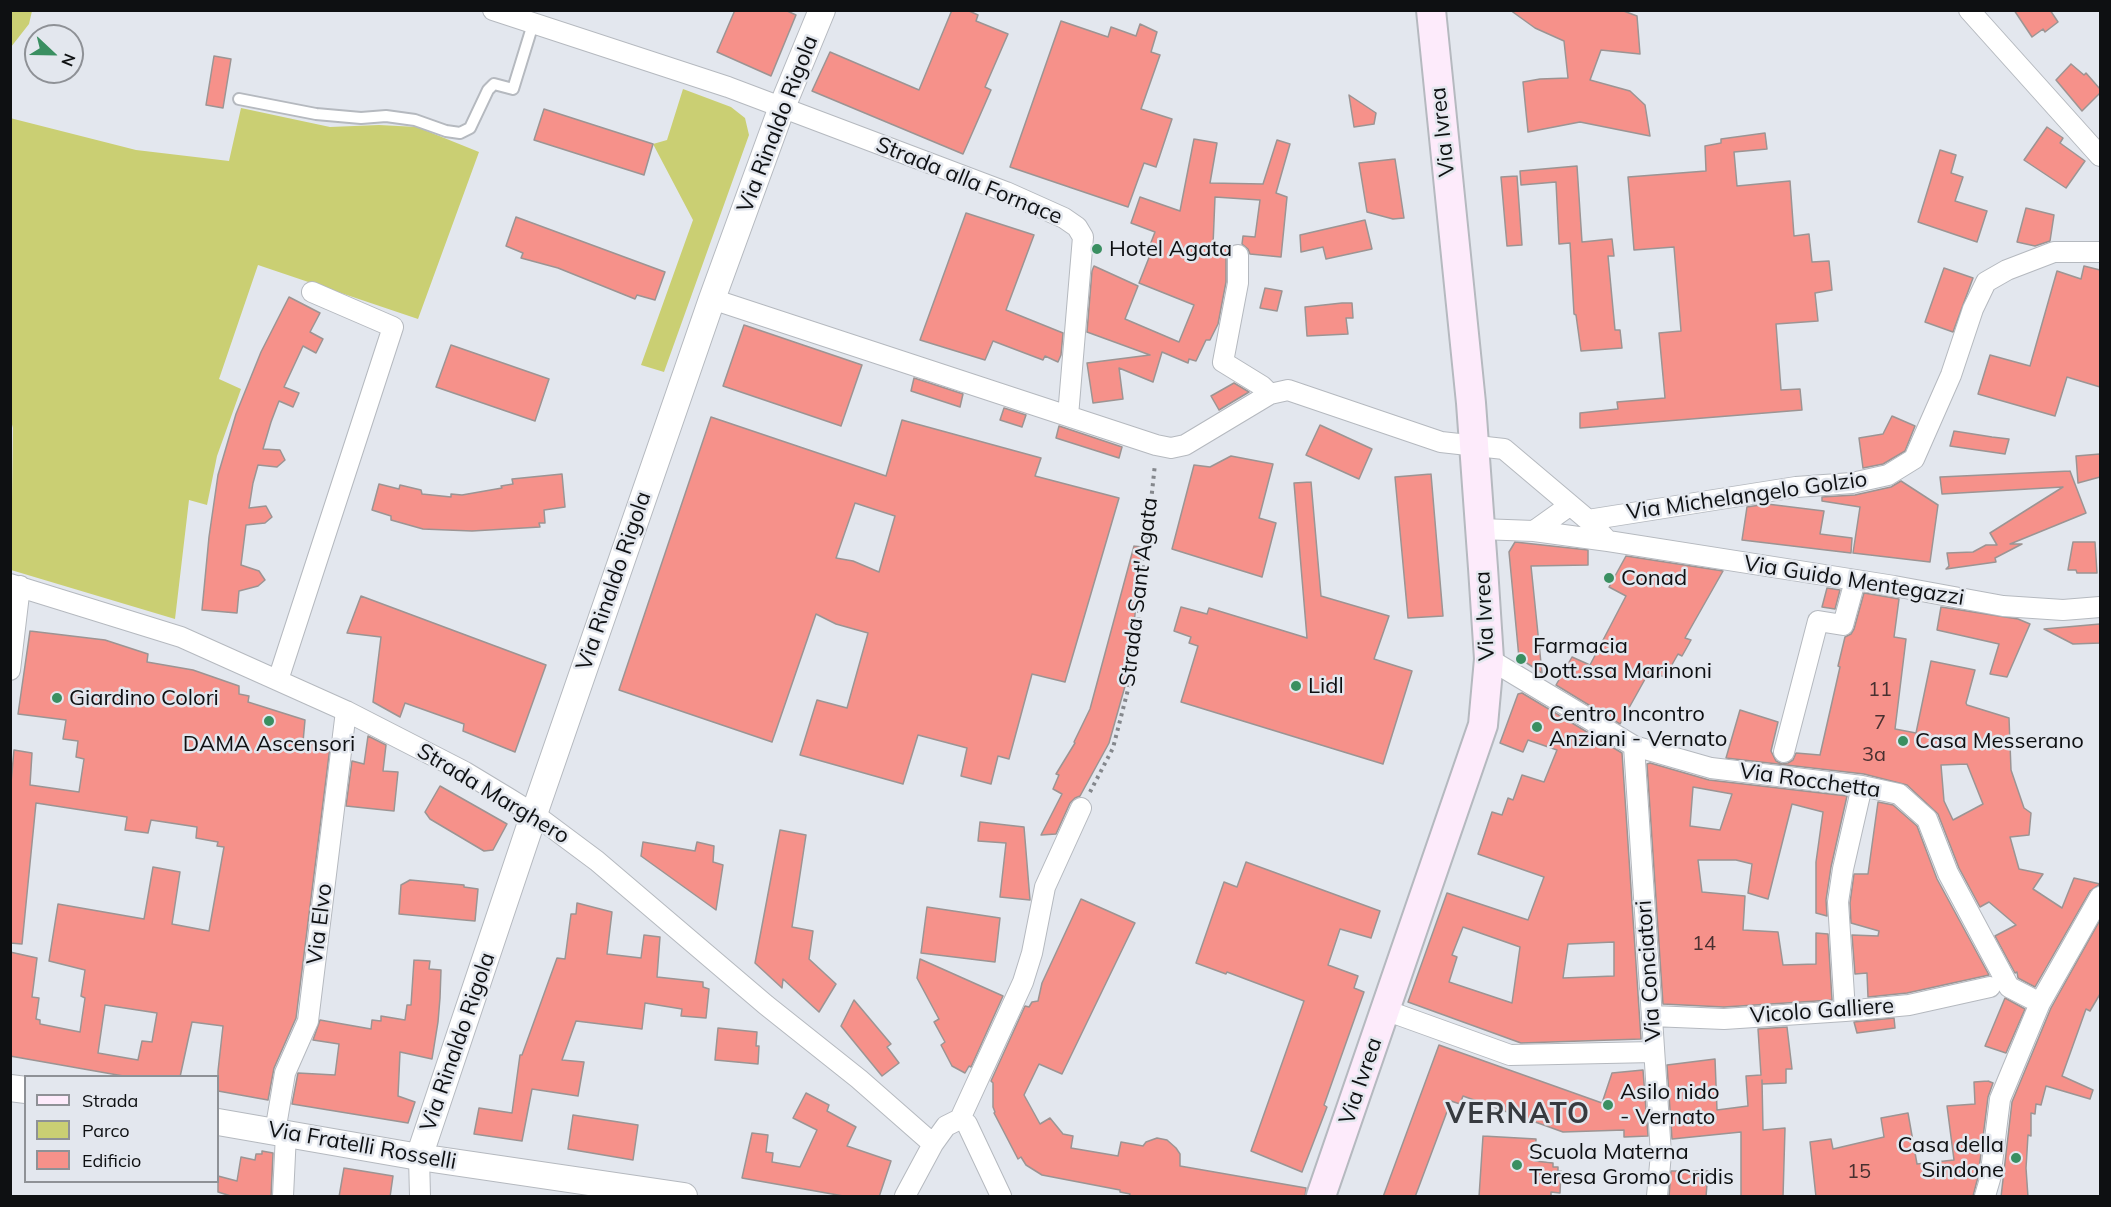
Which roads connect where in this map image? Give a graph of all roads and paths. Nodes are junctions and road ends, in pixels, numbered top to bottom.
1 (493, 10) edge
2 (822, 10) edge
3 (1431, 10) edge
4 (1969, 10) edge
5 (533, 24) junction
6 (239, 99) dead end
7 (782, 107) junction
8 (2100, 156) edge
9 (2100, 252) edge
10 (1238, 255) dead end
11 (312, 292) dead end
12 (712, 299) junction
13 (1270, 394) junction
14 (1068, 416) junction
15 (1156, 445) junction
16 (1474, 446) junction
17 (1569, 506) junction
18 (1588, 520) junction
19 (1480, 529) junction
20 (1534, 531) junction
21 (1608, 541) junction
22 (1855, 581) junction
23 (15, 585) edge
24 (2100, 607) edge
25 (1489, 658) junction
26 (10, 670) edge
27 (278, 680) junction
28 (346, 711) junction
29 (1635, 746) junction
30 (1780, 766) junction
31 (1862, 786) junction
32 (1081, 808) joint
33 (534, 814) junction
34 (2100, 897) edge
35 (1990, 987) dead end
36 (2040, 1003) junction
37 (1385, 1010) junction
38 (1845, 1011) junction
39 (1652, 1016) junction
40 (1654, 1052) junction
41 (960, 1119) junction
42 (219, 1122) edge
43 (281, 1133) junction
44 (933, 1144) junction
45 (419, 1157) junction
46 (283, 1197) edge
47 (420, 1197) edge
48 (684, 1197) edge
49 (905, 1197) edge
50 (1001, 1197) edge
51 (1322, 1197) edge
52 (1657, 1197) edge
53 (1984, 1197) edge

1 - 5 street, Strada alla Fornace
2 - 7 street, Via Rinaldo Rigola
3 - 16 main road, Via Ivrea
4 - 8 street
5 - 6 lane
5 - 7 street, Strada alla Fornace
7 - 12 street, Via Rinaldo Rigola
7 - 14 street, Strada alla Fornace
9 - 18 street, Via Michelangelo Golzio
10 - 13 street
11 - 27 street
12 - 14 street
12 - 33 street, Via Rinaldo Rigola
13 - 15 street
13 - 16 street
14 - 15 street
15 - 32 path, Strada Sant'Agata
16 - 17 street
16 - 19 main road, Via Ivrea
17 - 18 street
17 - 20 street
18 - 21 street
19 - 20 street, Via Guido Mentegazzi
19 - 25 main road, Via Ivrea
20 - 21 street, Via Guido Mentegazzi
21 - 22 street, Via Guido Mentegazzi
22 - 24 street, Via Guido Mentegazzi
22 - 30 street
23 - 26 street
23 - 27 street, Strada Marghero
25 - 29 street, Via Rocchetta
25 - 37 main road, Via Ivrea
27 - 28 street, Strada Marghero
28 - 33 street, Strada Marghero
28 - 43 street, Via Elvo
29 - 30 street, Via Rocchetta
29 - 39 street, Via Conciatori
30 - 31 street, Via Rocchetta
31 - 36 street, Via Rocchetta
31 - 38 street
32 - 41 street
33 - 44 street, Strada Marghero
33 - 45 street, Via Rinaldo Rigola
34 - 36 street
35 - 38 street, Vicolo Galliere
36 - 53 street
37 - 40 street
37 - 51 main road, Via Ivrea
38 - 39 street, Vicolo Galliere
39 - 40 street, Via Conciatori
40 - 52 street, Via Conciatori
41 - 44 street
41 - 50 street
42 - 43 street, Via Fratelli Rosselli
43 - 45 street, Via Fratelli Rosselli
43 - 46 street, Via Elvo
44 - 49 street
45 - 47 street
45 - 48 street, Via Fratelli Rosselli

